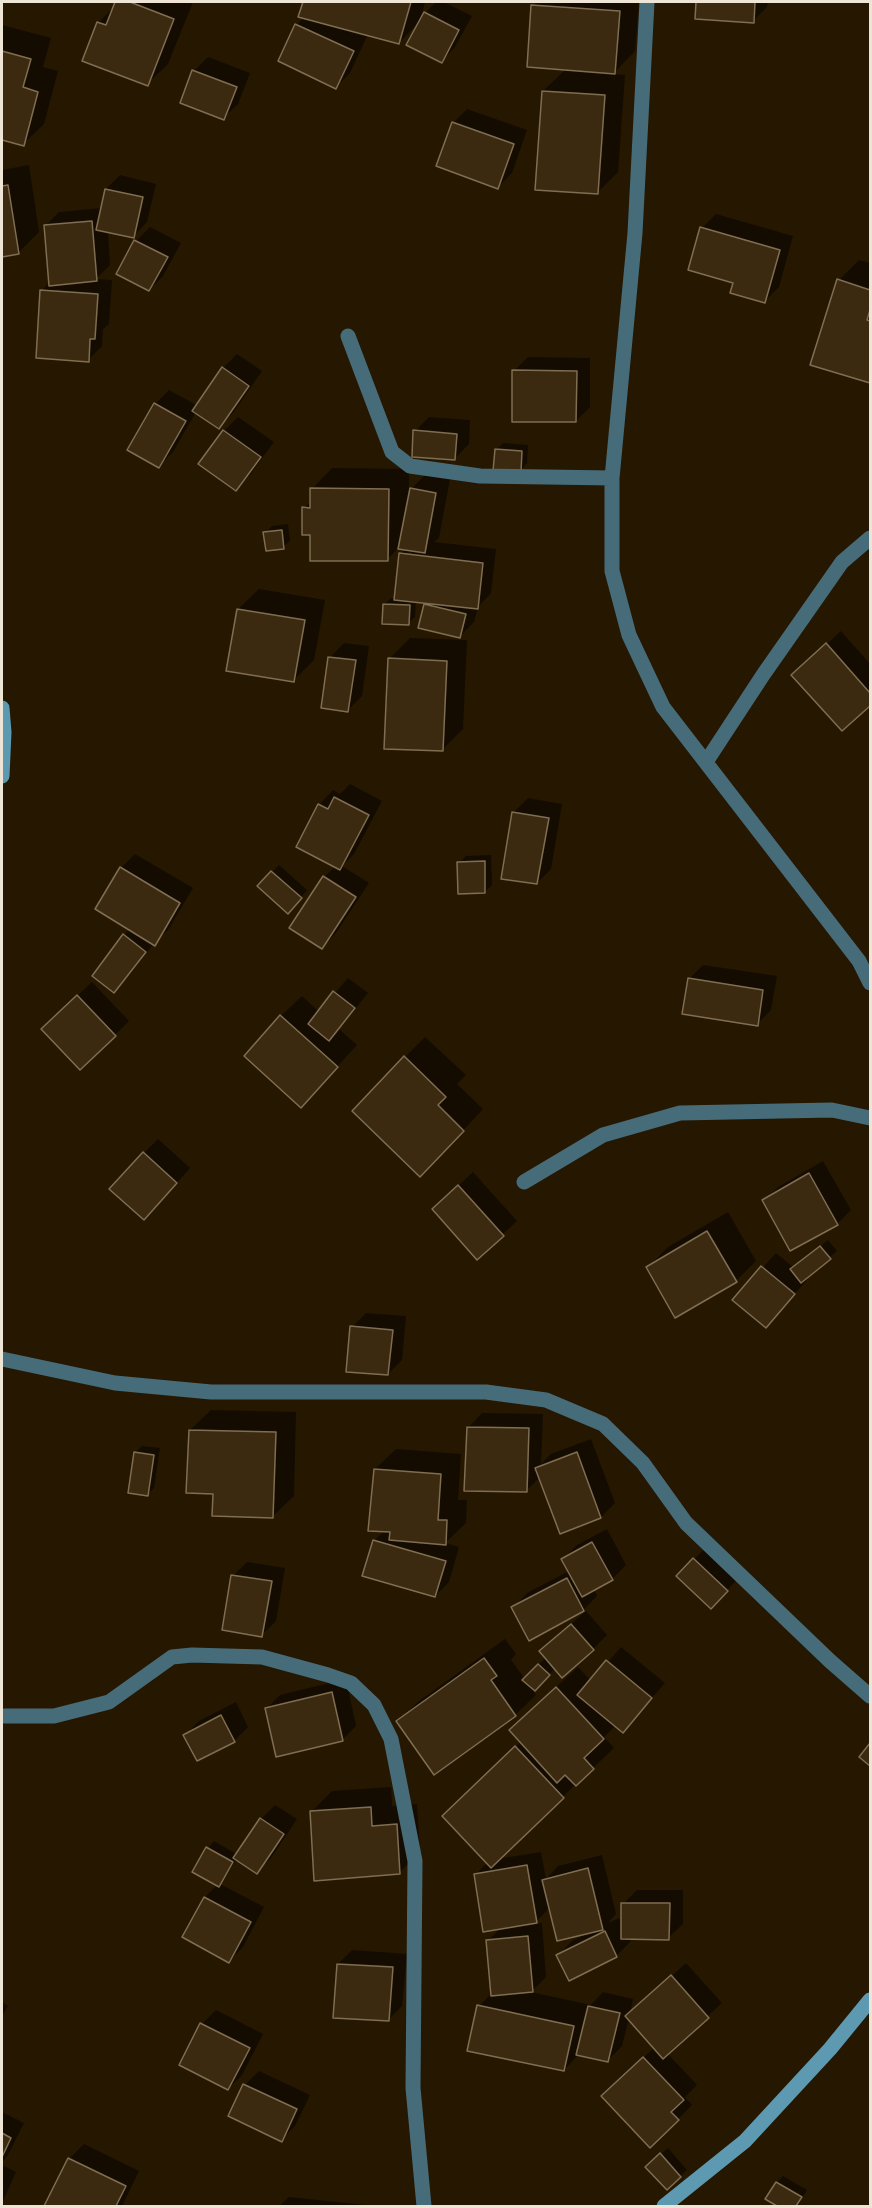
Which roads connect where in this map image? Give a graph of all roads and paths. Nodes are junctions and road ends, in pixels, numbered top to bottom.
1 (647, 2) edge
2 (348, 336) dead end
3 (612, 478) junction
4 (870, 538) edge
5 (2, 708) edge
6 (706, 762) junction
7 (2, 776) edge
8 (870, 983) edge
9 (870, 1118) edge
10 (524, 1182) dead end
11 (2, 1359) edge
12 (870, 1695) edge
13 (2, 1716) edge
14 (870, 2000) edge
15 (424, 2206) edge
16 (664, 2206) edge

1 - 3 street
2 - 3 street
3 - 6 street
4 - 6 street
5 - 7 street
6 - 8 street
9 - 10 street
11 - 12 street
13 - 15 street
14 - 16 street

